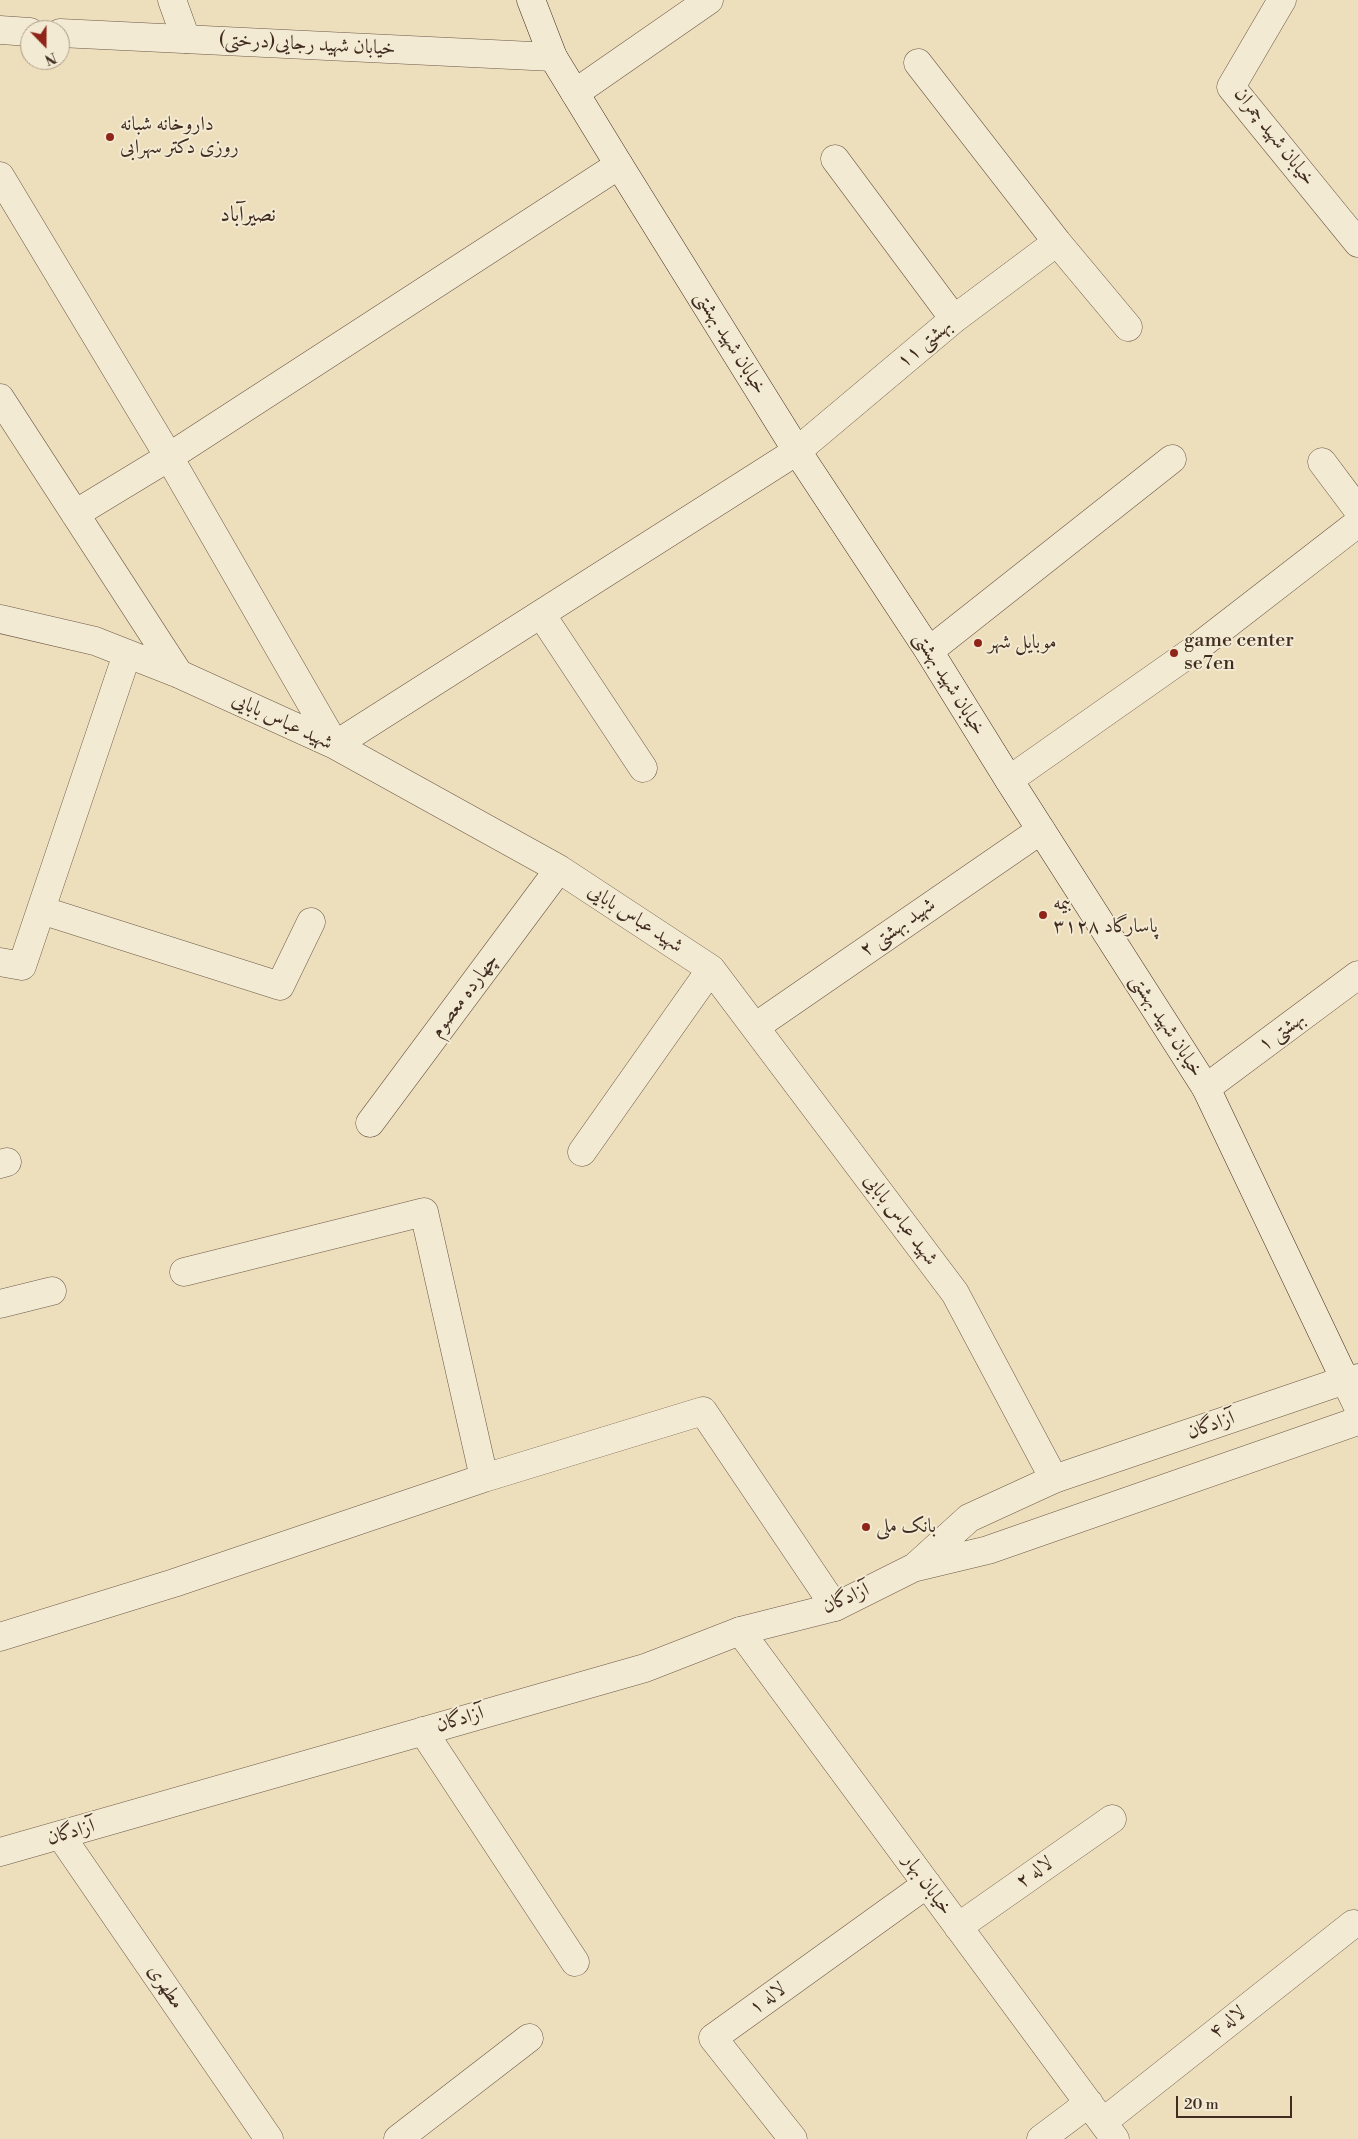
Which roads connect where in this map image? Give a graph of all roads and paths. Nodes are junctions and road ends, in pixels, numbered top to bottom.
1 (172, 0) edge
2 (531, 0) edge
3 (709, 0) edge
4 (1280, 1) edge
5 (0, 30) edge
6 (20, 31) edge
7 (70, 33) edge
8 (186, 39) junction
9 (553, 57) junction
10 (918, 63) dead end
11 (575, 92) junction
12 (835, 159) dead end
13 (619, 165) junction
14 (0, 176) edge
15 (1057, 242) junction
16 (1358, 243) edge
17 (954, 319) junction
18 (1128, 326) dead end
19 (0, 398) edge
20 (797, 451) junction
21 (168, 457) junction
22 (1172, 459) dead end
23 (1322, 462) dead end
24 (1358, 510) edge
25 (75, 514) junction
26 (1358, 523) edge
27 (541, 614) junction
28 (0, 619) edge
29 (929, 651) junction
30 (127, 654) junction
31 (180, 674) junction
32 (335, 745) junction
33 (643, 768) dead end
34 (1009, 780) junction
35 (1041, 830) junction
36 (560, 869) junction
37 (41, 910) junction
38 (312, 922) dead end
39 (0, 962) edge
40 (711, 969) junction
41 (1358, 976) edge
42 (756, 1027) junction
43 (1206, 1088) junction
44 (370, 1123) dead end
45 (582, 1152) dead end
46 (184, 1272) dead end
47 (52, 1292) dead end
48 (0, 1304) edge
49 (1352, 1379) edge
50 (1358, 1407) edge
51 (1358, 1421) edge
52 (484, 1478) junction
53 (1054, 1478) junction
54 (913, 1568) junction
55 (835, 1607) junction
56 (740, 1631) junction
57 (0, 1637) edge
58 (423, 1731) junction
59 (1112, 1819) dead end
60 (61, 1836) junction
61 (0, 1852) edge
62 (927, 1884) junction
63 (1353, 1924) dead end
64 (958, 1927) junction
65 (575, 1962) dead end
66 (530, 2038) dead end
67 (1102, 2121) edge
68 (269, 2139) edge
69 (398, 2139) edge
70 (793, 2139) edge
71 (1040, 2139) edge

1 - 8 street
2 - 9 street, خیابان شهید بهشتی
3 - 11 street
4 - 16 street, خیابان شهید چمران
5 - 6 street
7 - 8 street, خیابان شهید رجایی(درختی)
8 - 9 street, خیابان شهید رجایی(درختی)
9 - 11 street, خیابان شهید بهشتی
10 - 15 street
11 - 13 street, خیابان شهید بهشتی
12 - 17 street
13 - 20 street, خیابان شهید بهشتی
13 - 21 street
14 - 21 street
15 - 17 street, بهشتی ۱۱
15 - 18 street
17 - 20 street, بهشتی ۱۱
19 - 25 street
20 - 27 street, بهشتی ۱۱
20 - 29 street, خیابان شهید بهشتی
21 - 25 street
21 - 32 street
22 - 29 street
23 - 24 street
25 - 31 street
26 - 34 street
27 - 32 street, بهشتی ۱۱
27 - 33 street
28 - 30 street, شهید عباس بابایی
29 - 34 street, خیابان شهید بهشتی
30 - 31 street, شهید عباس بابایی
30 - 37 street
31 - 32 street, شهید عباس بابایی
32 - 36 street, شهید عباس بابایی
34 - 35 street, خیابان شهید بهشتی
35 - 42 street, شهید بهشتی ۲
35 - 43 street, خیابان شهید بهشتی
36 - 40 street, شهید عباس بابایی
36 - 44 street, چهارده معصوم
37 - 38 street
37 - 39 street
40 - 42 street, شهید عباس بابایی
40 - 45 street
41 - 43 street, بهشتی ۱
42 - 53 street, شهید عباس بابایی
43 - 49 street, خیابان شهید بهشتی
46 - 52 street
47 - 48 street
49 - 50 street, خیابان شهید بهشتی
49 - 53 street, آزادگان
51 - 54 street, آزادگان
52 - 55 street
52 - 57 street
53 - 54 street, آزادگان
54 - 55 street, آزادگان
55 - 56 street, آزادگان
56 - 58 street, آزادگان
56 - 62 street, خیابان بهار
58 - 60 street, آزادگان
58 - 65 street
59 - 64 street, لاله ۲
60 - 61 street, آزادگان
60 - 68 street, مطهری
62 - 64 street, خیابان بهار
62 - 70 street, لاله ۱
63 - 67 street, لاله ۴
64 - 67 street, خیابان بهار
66 - 69 street
67 - 71 street, لاله ۴

